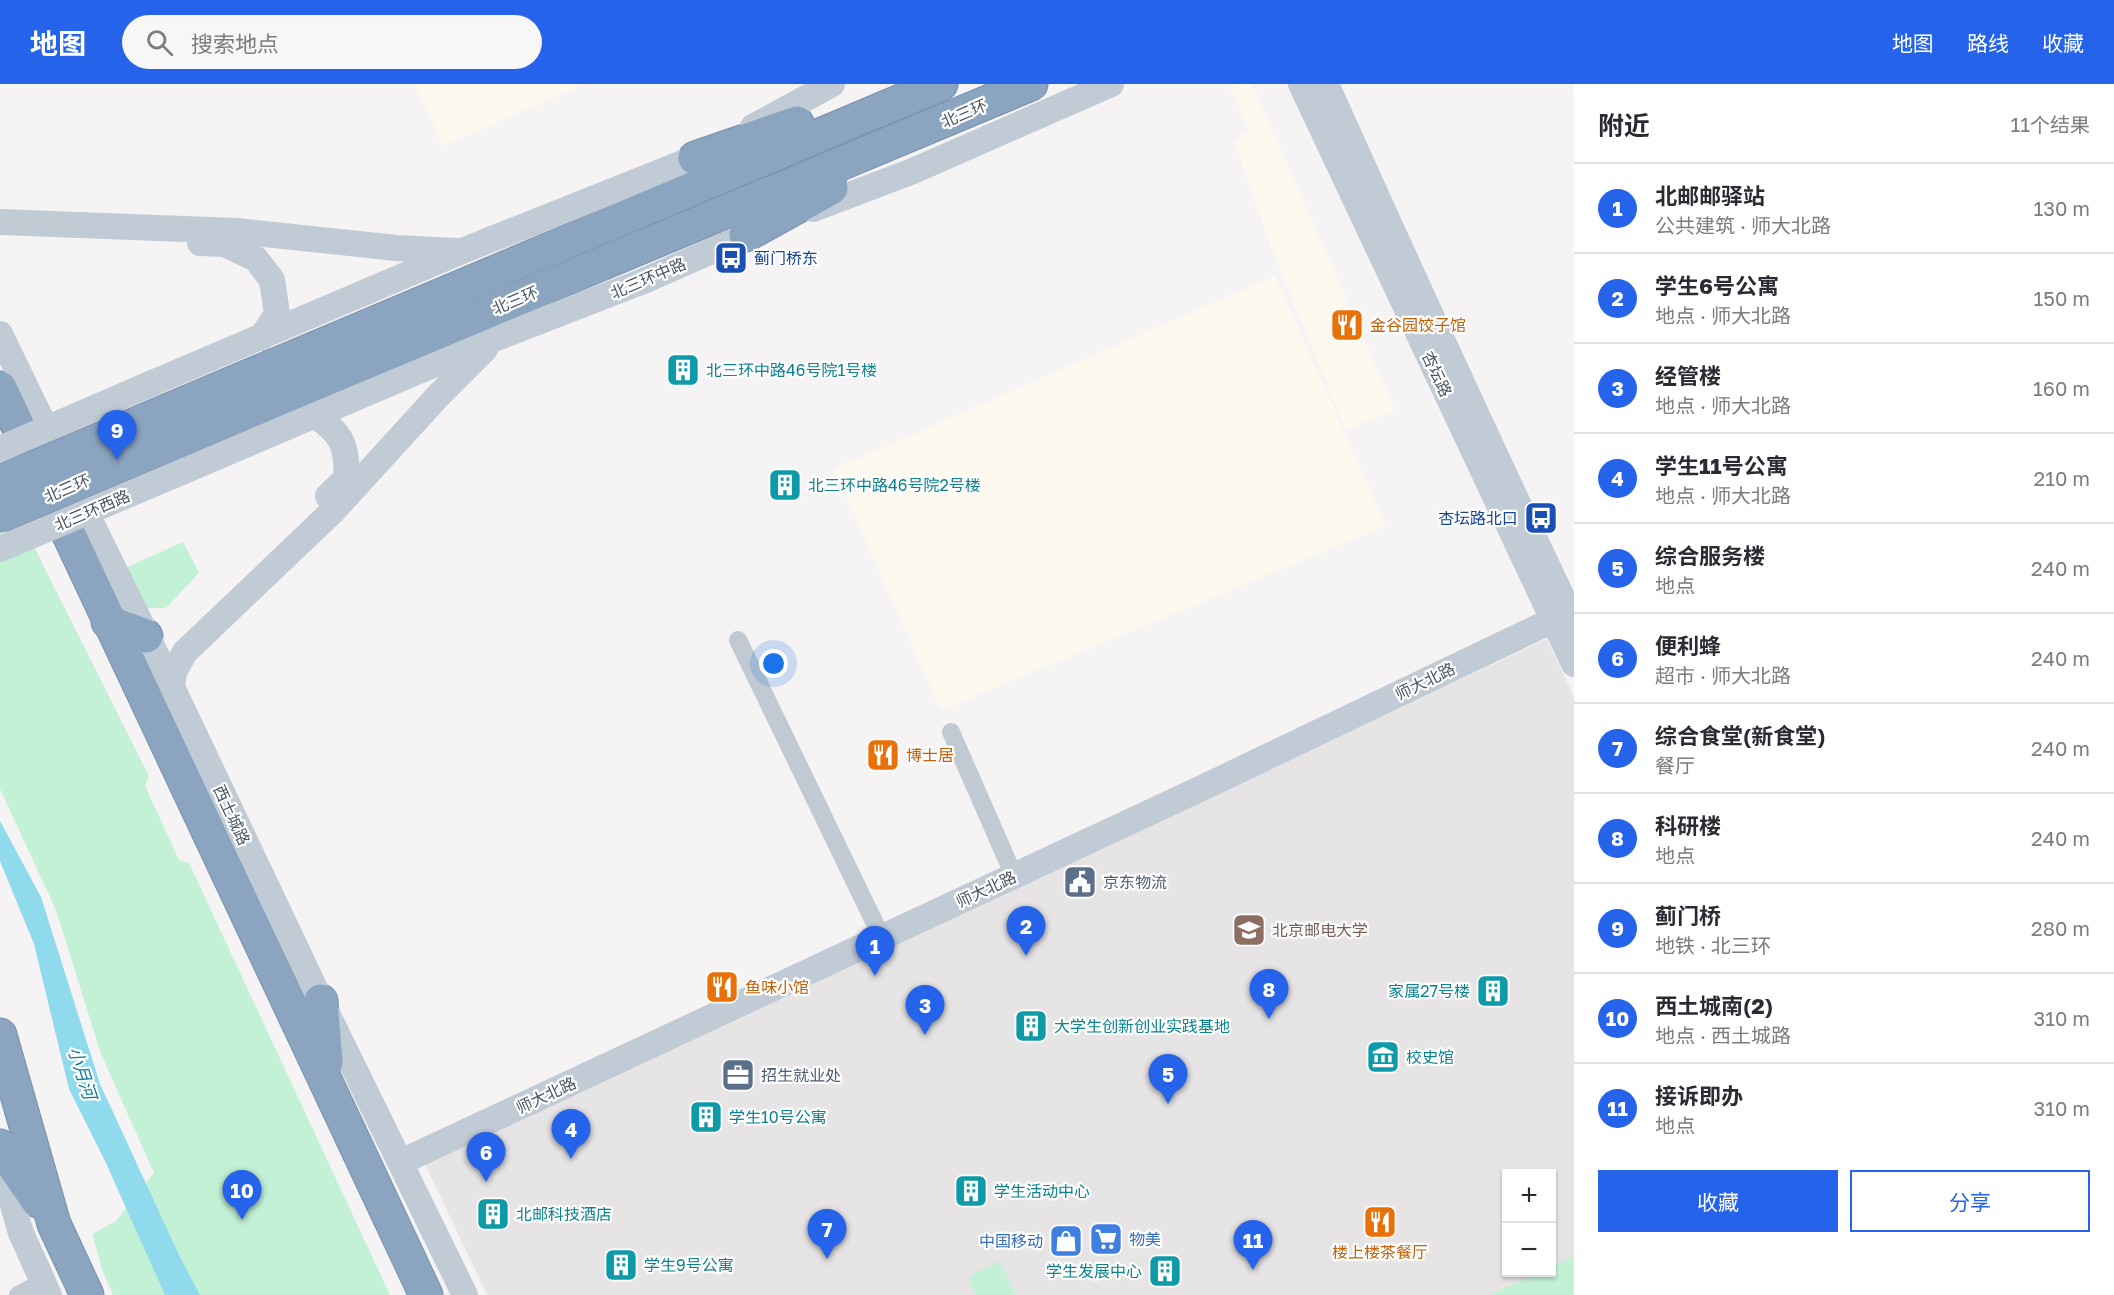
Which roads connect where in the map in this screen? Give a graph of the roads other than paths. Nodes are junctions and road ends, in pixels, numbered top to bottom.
1 (832, 84) edge
2 (909, 84) edge
3 (941, 84) edge
4 (1031, 84) edge
5 (1111, 84) edge
6 (1301, 84) edge
7 (1326, 84) edge
8 (979, 107) junction
9 (695, 158) junction
10 (0, 222) edge
11 (746, 235) junction
12 (0, 239) edge
13 (462, 251) junction
14 (0, 334) edge
15 (261, 338) junction
16 (494, 339) junction
17 (0, 388) edge
18 (154, 399) junction
19 (314, 415) junction
20 (0, 449) edge
21 (179, 457) junction
22 (0, 482) edge
23 (0, 516) edge
24 (0, 549) edge
25 (1567, 616) edge
26 (108, 622) junction
27 (146, 636) junction
28 (738, 640) dead end
29 (1574, 664) edge
30 (172, 687) junction
31 (951, 732) dead end
32 (1014, 876) junction
33 (882, 938) junction
34 (321, 1001) junction
35 (0, 1035) edge
36 (327, 1082) junction
37 (0, 1146) edge
38 (0, 1160) edge
39 (401, 1162) junction
40 (0, 1192) edge
41 (54, 1224) junction
42 (21, 1233) junction
43 (46, 1289) edge
44 (18, 1295) edge
45 (87, 1295) edge
46 (426, 1295) edge
47 (465, 1295) edge

1 - 9 street
2 - 9 highway
3 - 18 highway, 北三环
4 - 8 highway, 北三环
5 - 11 street, 北三环中路
6 - 25 street, 杏坛路
7 - 25 street, 杏坛路
8 - 11 highway
8 - 21 highway, 北三环
9 - 13 street
10 - 13 street
11 - 16 street, 北三环中路
12 - 15 street
13 - 15 street
14 - 27 street, 西土城路
15 - 18 street
16 - 19 street, 北三环中路
16 - 30 street
17 - 26 highway, 西土城路
18 - 20 street, bridge
18 - 22 highway, 北三环, bridge
19 - 21 street, 北三环中路
19 - 27 street
21 - 23 highway, 北三环, bridge
21 - 24 street, 北三环西路, bridge
25 - 29 street, 杏坛路
25 - 32 street, 师大北路
26 - 27 highway
26 - 36 highway, 西土城路
27 - 30 street, 西土城路
28 - 33 street
30 - 34 street, 西土城路
31 - 32 street
32 - 33 street, 师大北路
33 - 39 street, 师大北路
34 - 36 highway
34 - 39 street, 西土城路
35 - 41 highway
36 - 46 highway, 西土城路
37 - 41 highway
38 - 42 street
39 - 47 street, 西土城路
40 - 42 street
41 - 45 highway
42 - 43 street
43 - 44 street

